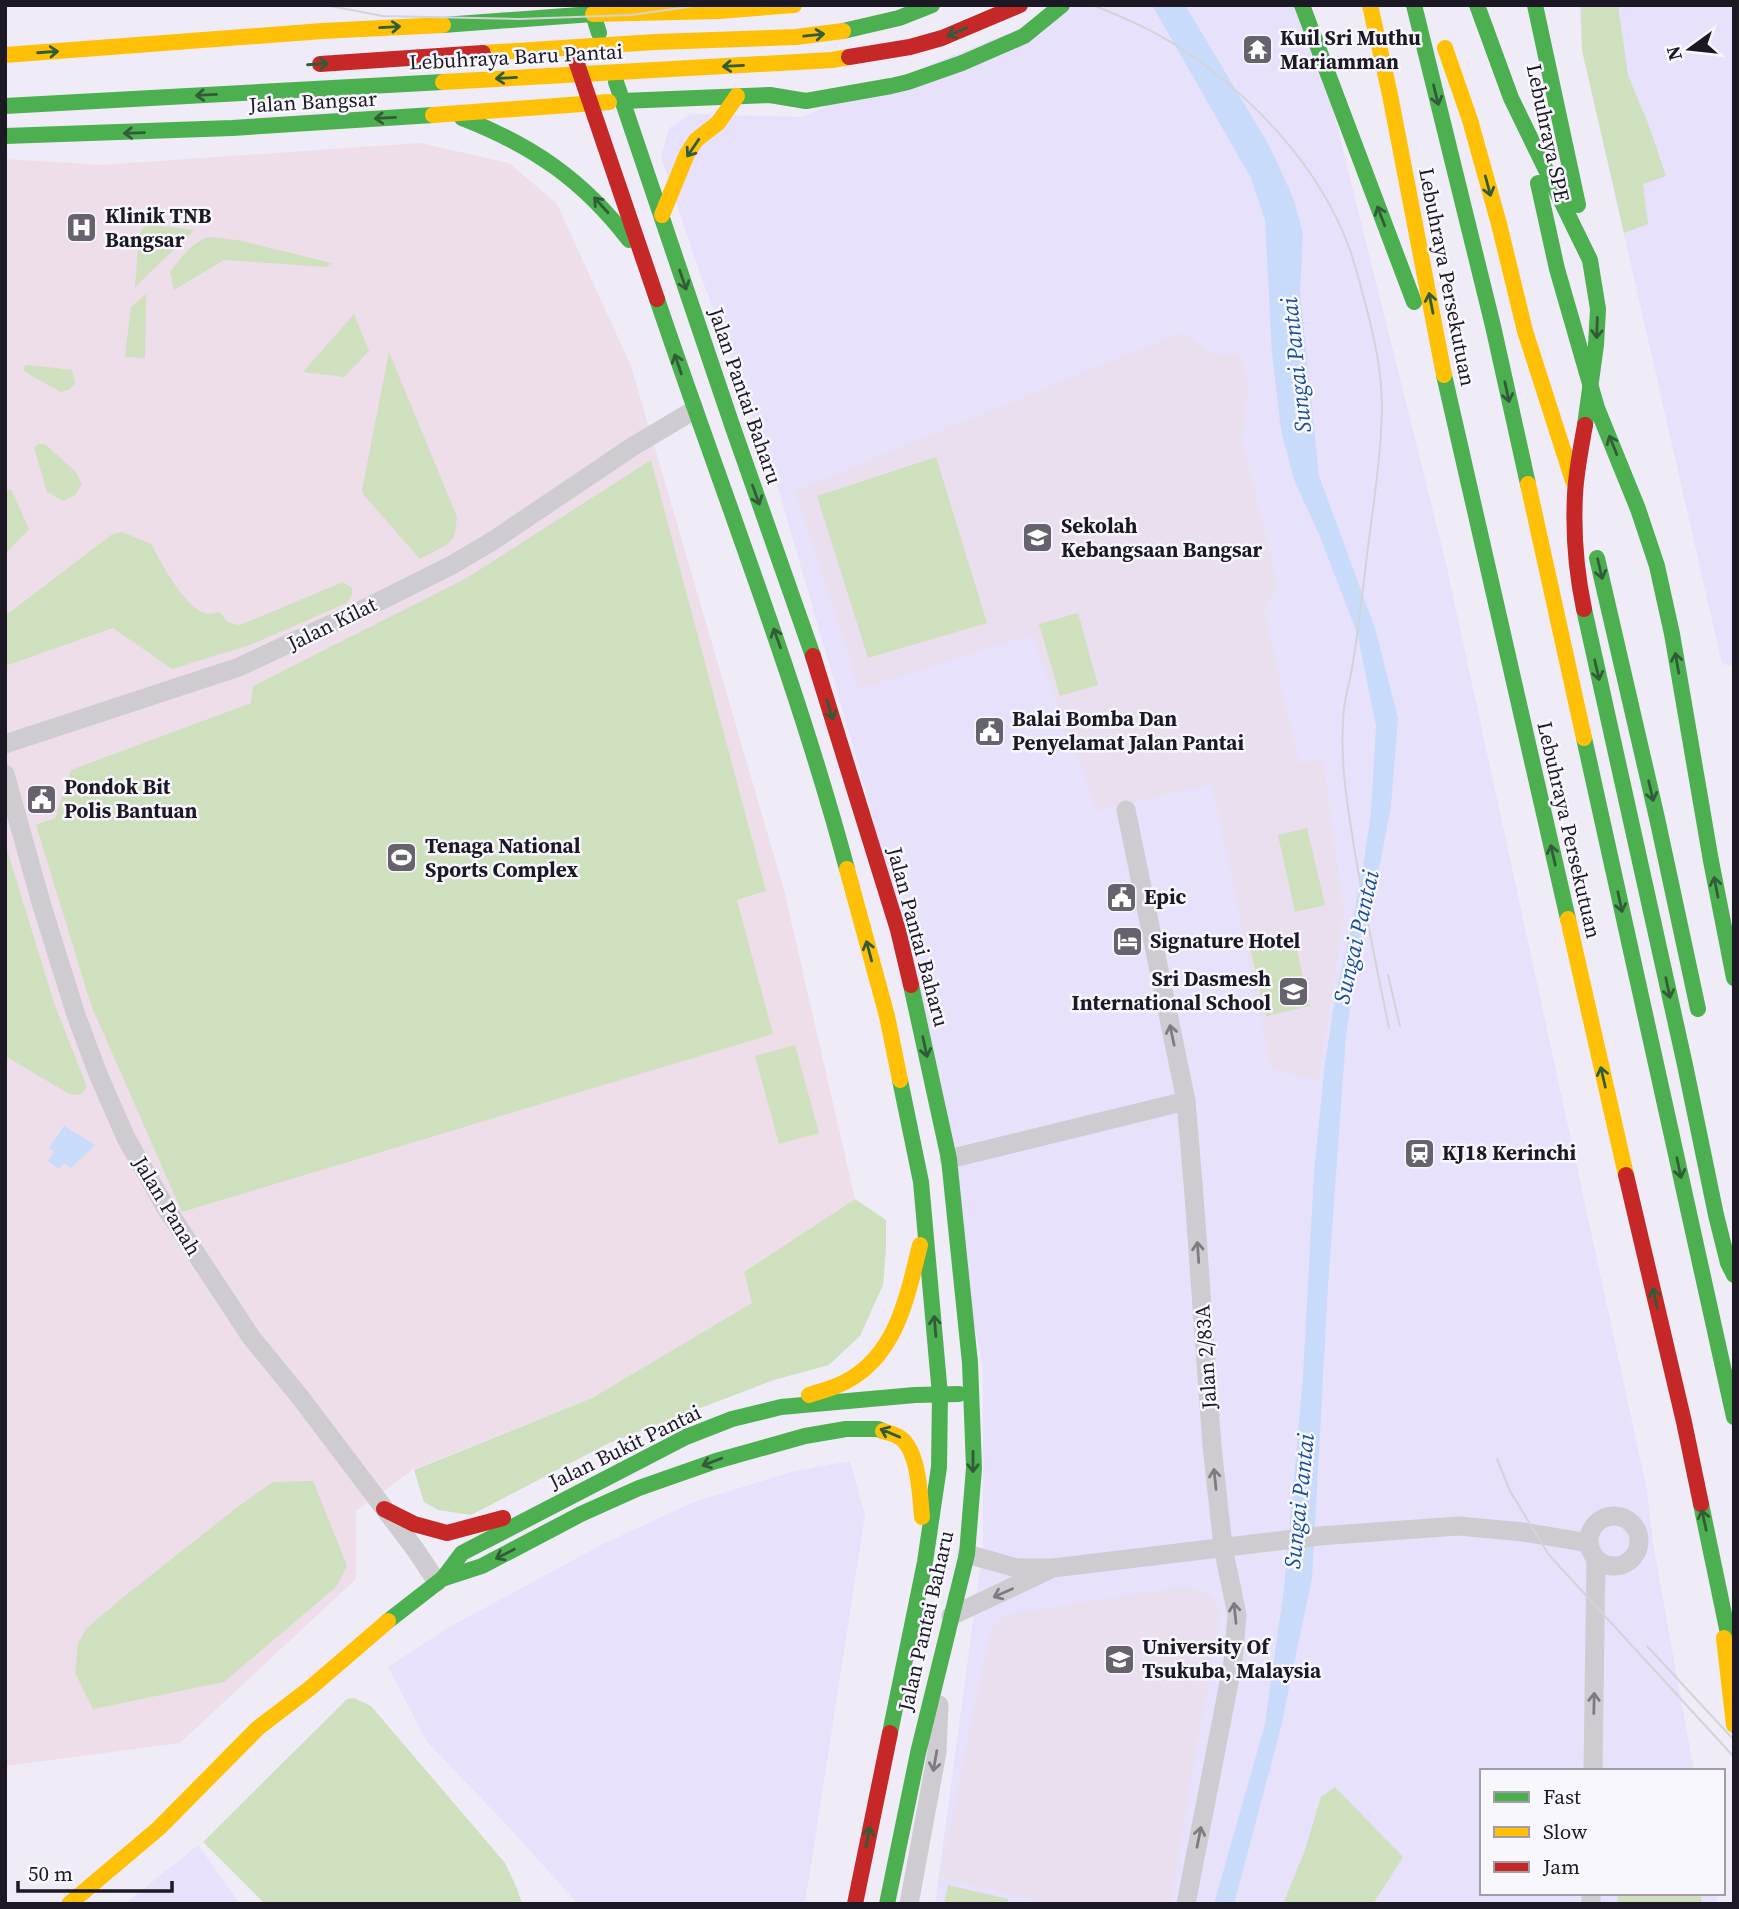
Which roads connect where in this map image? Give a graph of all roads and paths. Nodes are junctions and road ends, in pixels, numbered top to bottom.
1 (794, 5) edge
2 (932, 5) edge
3 (1020, 5) edge
4 (1062, 5) edge
5 (1302, 5) edge
6 (1370, 5) edge
7 (1414, 5) edge
8 (1477, 5) edge
9 (1535, 5) edge
10 (592, 10) edge
11 (559, 11) edge
12 (719, 11) junction
13 (490, 23) junction
14 (1439, 31) dead end
15 (1505, 32) dead end
16 (1460, 44) dead end
17 (5, 55) edge
18 (308, 65) dead end
19 (737, 96) junction
20 (622, 101) junction
21 (591, 103) junction
22 (5, 106) edge
23 (500, 111) junction
24 (454, 115) junction
25 (1470, 120) junction
26 (5, 136) edge
27 (662, 215) junction
28 (643, 259) junction
29 (1590, 260) junction
30 (1448, 394) junction
31 (694, 410) junction
32 (5, 744) edge
33 (7, 781) edge
34 (1126, 810) dead end
35 (1734, 978) edge
36 (1700, 1018) dead end
37 (1186, 1101) junction
38 (948, 1159) junction
39 (925, 1226) junction
40 (1729, 1282) edge
41 (1731, 1328) dead end
42 (971, 1394) junction
43 (940, 1395) junction
44 (781, 1407) junction
45 (1733, 1416) edge
46 (569, 1497) junction
47 (384, 1509) junction
48 (1223, 1547) junction
49 (967, 1553) junction
50 (925, 1562) junction
51 (1053, 1568) junction
52 (441, 1580) junction
53 (1718, 1587) junction
54 (951, 1616) junction
55 (1734, 1662) edge
56 (939, 1669) junction
57 (1734, 1725) edge
58 (1593, 1769) edge
59 (69, 1904) edge
60 (855, 1904) edge
61 (887, 1904) edge
62 (909, 1904) edge
63 (1186, 1904) edge

1 - 12 main road
18 -> 2 main road, Lebuhraya Baru Pantai
3 -> 22 main road, Lebuhraya Baru Pantai
4 - 19 main road
30 -> 5 main road
30 -> 6 main road, Lebuhraya Persekutuan
7 -> 45 main road, Lebuhraya Persekutuan
8 - 29 main road
9 - 29 main road, Lebuhraya SPE
10 - 11 main road
10 - 12 main road
10 - 20 main road, Jalan Pantai Baharu
11 - 13 main road
11 - 21 main road, Jalan Pantai Baharu
12 - 19 main road
17 -> 13 main road
13 - 23 main road
14 - 25 main road
35 -> 15 main road, Lebuhraya SPE
16 - 25 main road
19 - 20 main road, Jalan Bangsar
19 -> 27 main road
20 - 21 main road, Jalan Bangsar
20 - 27 main road, Jalan Pantai Baharu
21 - 23 main road, Jalan Bangsar
21 - 28 main road, Jalan Pantai Baharu
23 - 24 main road, Jalan Bangsar
24 -> 26 main road, Jalan Bangsar
28 -> 24 main road
25 -> 36 main road
27 -> 38 main road, Jalan Pantai Baharu
31 -> 28 main road, Jalan Pantai Baharu
29 -> 40 main road
53 -> 30 main road, Lebuhraya Persekutuan
31 - 32 street, Jalan Kilat
39 -> 31 main road, Jalan Pantai Baharu
33 - 47 street, Jalan Panah
37 -> 34 street, Jalan 2/83A
37 - 38 street
48 -> 37 street, Jalan 2/83A
38 - 42 main road, Jalan Pantai Baharu
43 -> 39 main road, Jalan Pantai Baharu
39 - 44 main road
41 - 45 main road
42 - 43 main road, Jalan Bukit Pantai
42 -> 49 main road, Jalan Pantai Baharu
43 - 44 main road, Jalan Bukit Pantai
43 - 50 main road, Jalan Pantai Baharu
44 - 46 main road, Jalan Bukit Pantai
46 - 47 main road
46 - 52 main road, Jalan Bukit Pantai
47 - 52 street, Jalan Panah
48 - 51 street
58 -> 48 street
63 -> 48 street, Jalan 2/83A
49 - 51 street
49 - 54 main road, Jalan Pantai Baharu
50 -> 52 main road, Jalan Bukit Pantai
60 -> 50 main road, Jalan Pantai Baharu
51 -> 54 street
52 - 59 main road, Jalan Bukit Pantai
53 - 55 main road, Lebuhraya Persekutuan
53 - 57 main road
54 - 56 main road, Jalan Pantai Baharu
56 - 61 main road, Jalan Pantai Baharu
56 -> 62 street

